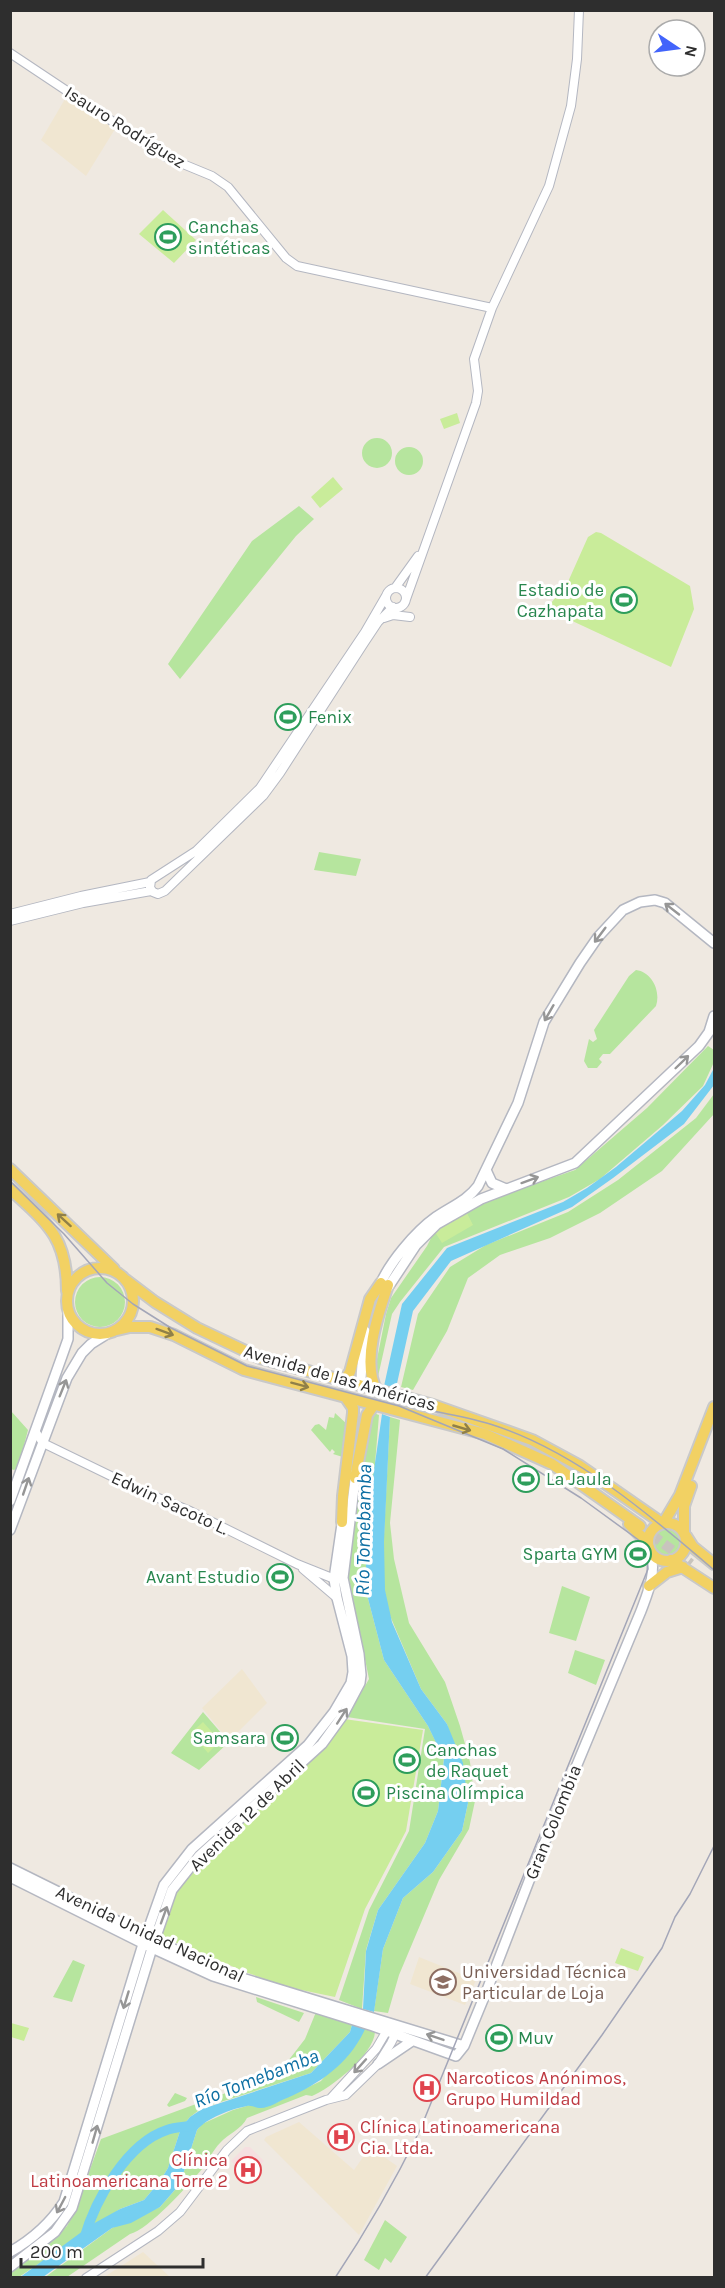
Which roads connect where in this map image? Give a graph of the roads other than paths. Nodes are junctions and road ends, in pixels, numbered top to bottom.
1 (579, 10) edge
2 (10, 53) edge
3 (492, 308) junction
4 (422, 550) junction
5 (395, 588) junction
6 (387, 594) junction
7 (405, 602) junction
8 (393, 607) junction
9 (410, 617) dead end
10 (378, 622) junction
11 (151, 886) junction
12 (10, 914) edge
13 (10, 921) edge
14 (714, 944) edge
15 (714, 1016) edge
16 (10, 1169) edge
17 (484, 1175) junction
18 (10, 1189) edge
19 (506, 1189) junction
20 (489, 1195) junction
21 (122, 1277) junction
22 (384, 1284) junction
23 (67, 1295) junction
24 (68, 1311) junction
25 (112, 1332) junction
26 (364, 1377) dead end
27 (343, 1382) junction
28 (378, 1391) junction
29 (346, 1398) junction
30 (368, 1407) junction
31 (714, 1407) edge
32 (714, 1425) edge
33 (35, 1431) junction
34 (532, 1440) junction
35 (43, 1443) junction
36 (528, 1454) junction
37 (355, 1478) joint
38 (688, 1485) junction
39 (10, 1501) edge
40 (676, 1502) junction
41 (635, 1505) junction
42 (665, 1520) junction
43 (342, 1522) junction
44 (10, 1530) edge
45 (685, 1534) junction
46 (650, 1549) junction
47 (670, 1561) junction
48 (690, 1563) junction
49 (297, 1564) junction
50 (714, 1564) edge
51 (714, 1573) edge
52 (714, 1580) edge
53 (339, 1581) junction
54 (650, 1586) junction
55 (714, 1588) edge
56 (337, 1598) junction
57 (10, 1868) edge
58 (10, 1877) edge
59 (149, 1942) junction
60 (387, 2028) junction
61 (412, 2041) junction
62 (464, 2046) junction
63 (456, 2056) joint
64 (378, 2064) junction
65 (331, 2098) junction
66 (10, 2252) edge
67 (10, 2267) edge
68 (86, 2277) edge

1 - 3 street
2 - 3 street, Isauro Rodríguez
3 - 4 street
4 - 5 street
4 - 7 street
5 - 6 street
5 - 7 street
6 - 8 street
6 - 11 street
7 - 8 street
8 - 10 street
9 - 10 street
10 - 11 street
11 - 12 street
11 - 13 street
14 -> 17 main road
19 -> 15 main road
21 -> 16 main road, Avenida de las Américas
17 - 19 main road
17 - 20 main road
17 - 22 main road
18 - 23 main road
19 - 20 main road
20 - 22 main road
21 - 23 main road
21 - 25 main road
21 - 27 main road, Avenida de las Américas
22 - 26 main road
22 - 27 main road
22 - 28 main road
23 - 24 main road
24 - 25 main road
24 - 33 main road
25 -> 29 main road, Avenida de las Américas
35 -> 25 main road
27 - 28 main road, Avenida de las Américas
28 - 34 main road, Avenida de las Américas
29 - 30 main road, Avenida de las Américas
29 - 43 main road
30 -> 36 main road, Avenida de las Américas
30 - 37 main road
30 - 43 main road, Avenida 12 de Abril
31 - 38 main road
32 - 38 main road
33 - 35 street
33 - 39 main road
34 - 36 main road, Avenida de las Américas
34 - 41 main road, Avenida de las Américas
44 -> 35 main road
35 - 49 street, Edwin Sacoto L.
36 - 46 main road, Avenida de las Américas
37 - 53 main road, Avenida 12 de Abril
38 - 40 main road
38 - 45 main road
40 - 41 main road
40 - 42 main road
41 - 42 main road, Avenida de las Américas
42 - 45 main road
42 - 46 main road
43 - 53 main road, Avenida 12 de Abril
45 - 47 main road
45 - 50 main road
46 - 47 main road
46 - 54 main road, Gran Colombia
47 - 48 main road
47 - 54 main road, Gran Colombia
48 - 51 main road
48 - 52 main road
48 - 54 main road
48 - 55 main road
49 - 53 street, Edwin Sacoto L.
49 - 56 street, Edwin Sacoto L.
53 - 56 main road, Avenida 12 de Abril
59 -> 53 main road, Avenida 12 de Abril
54 - 62 main road, Gran Colombia
56 - 59 main road, Avenida 12 de Abril
57 - 59 main road, Avenida Unidad Nacional
58 - 59 main road, Avenida Unidad Nacional
59 - 60 main road, Avenida Unidad Nacional
59 -> 66 main road, Avenida 12 de Abril
67 -> 59 main road, Avenida 12 de Abril
60 - 61 main road, Avenida Unidad Nacional
62 -> 60 main road, Avenida Unidad Nacional
60 - 64 street
60 -> 65 street
61 - 63 main road, Avenida Unidad Nacional
61 - 64 main road
62 - 63 main road, Gran Colombia
64 - 65 street
65 - 68 street

